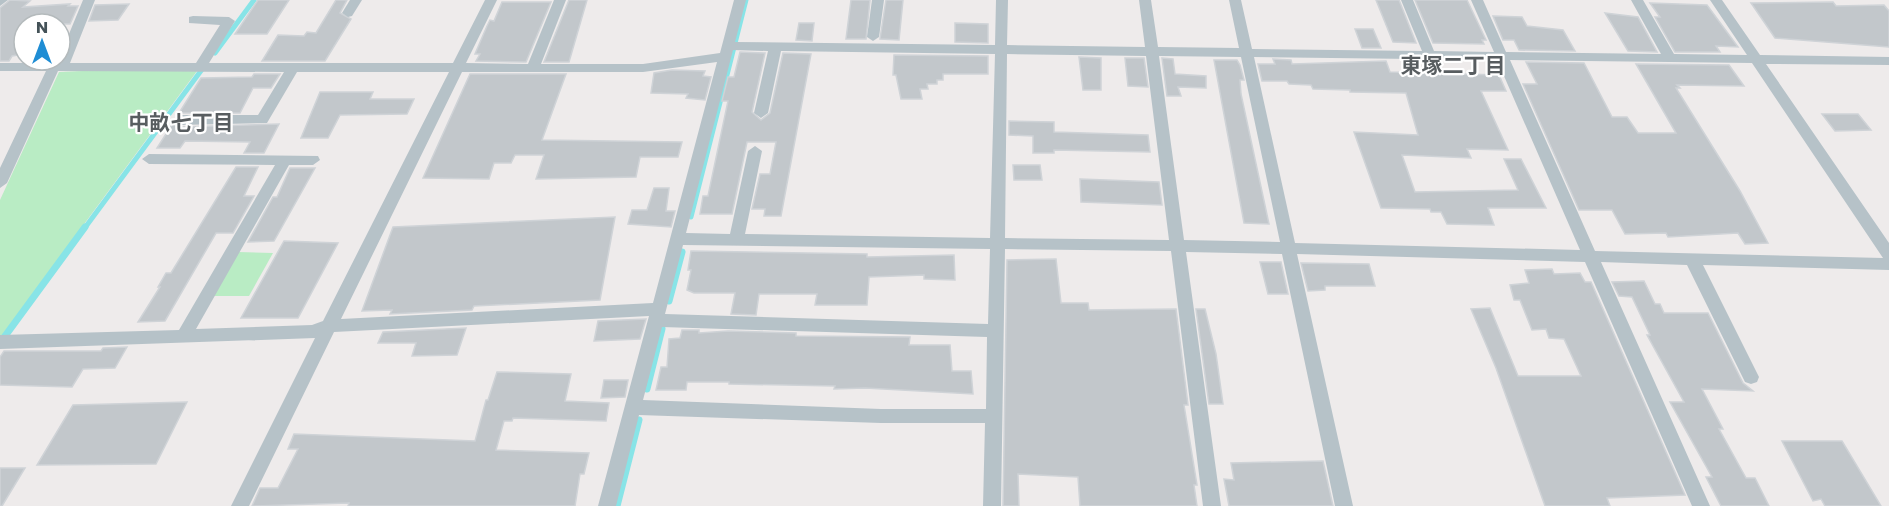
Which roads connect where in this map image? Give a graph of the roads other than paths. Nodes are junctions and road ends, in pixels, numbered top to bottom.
1 (89, 0) edge
2 (356, 0) edge
3 (491, 0) edge
4 (560, 0) edge
5 (740, 0) edge
6 (878, 0) edge
7 (1002, 0) edge
8 (1145, 0) edge
9 (1235, 0) edge
10 (1407, 0) edge
11 (1477, 0) edge
12 (1637, 0) edge
13 (1716, 0) edge
14 (348, 14) dead end
15 (193, 21) dead end
16 (72, 37) edge
17 (873, 37) dead end
18 (775, 47) junction
19 (730, 49) junction
20 (1001, 50) junction
21 (1152, 52) junction
22 (1246, 54) junction
23 (1430, 56) junction
24 (1503, 57) junction
25 (1670, 58) junction
26 (1755, 58) junction
27 (1889, 61) edge
28 (72, 67) edge
29 (456, 67) junction
30 (202, 68) junction
31 (533, 68) junction
32 (292, 69) junction
33 (56, 72) edge
34 (761, 114) dead end
35 (180, 120) dead end
36 (754, 151) dead end
37 (149, 159) dead end
38 (285, 160) junction
39 (313, 160) dead end
40 (0, 183) edge
41 (676, 239) junction
42 (736, 240) junction
43 (995, 245) junction
44 (1178, 247) junction
45 (1287, 249) junction
46 (1889, 255) edge
47 (1591, 257) junction
48 (1692, 259) junction
49 (1889, 264) edge
50 (658, 315) junction
51 (329, 326) junction
52 (995, 331) junction
53 (184, 336) junction
54 (2, 342) edge
55 (1751, 377) dead end
56 (633, 407) junction
57 (992, 416) junction
58 (240, 506) edge
59 (607, 506) edge
60 (992, 506) edge
61 (1212, 506) edge
62 (1344, 506) edge
63 (1701, 506) edge

1 - 16 street
2 - 14 street
3 - 29 street
4 - 31 street
5 - 19 street
6 - 17 street
7 - 20 street
8 - 21 street
9 - 22 street
10 - 23 street
11 - 24 street
12 - 25 street
13 - 26 street
15 - 30 street
18 - 19 street
18 - 20 street
18 - 34 street
19 - 31 street
19 - 41 street
20 - 21 street
20 - 43 street
21 - 22 street
21 - 44 street
22 - 23 street
22 - 45 street
23 - 24 street
24 - 25 street
24 - 47 street
25 - 26 street
26 - 27 street
26 - 46 street
28 - 30 street
29 - 31 street
29 - 32 street
29 - 51 street
30 - 32 street
32 - 35 street
33 - 40 street
36 - 42 street
37 - 38 street
38 - 39 street
38 - 53 street
41 - 42 street
41 - 50 street
42 - 43 street
43 - 44 street
43 - 52 street
44 - 45 street
44 - 61 street
45 - 47 street
45 - 62 street
47 - 48 street
47 - 63 street
48 - 49 street
48 - 55 street
50 - 51 street
50 - 52 street
50 - 56 street
51 - 53 street
51 - 58 street
52 - 57 street
53 - 54 street
56 - 57 street
56 - 59 street
57 - 60 street

